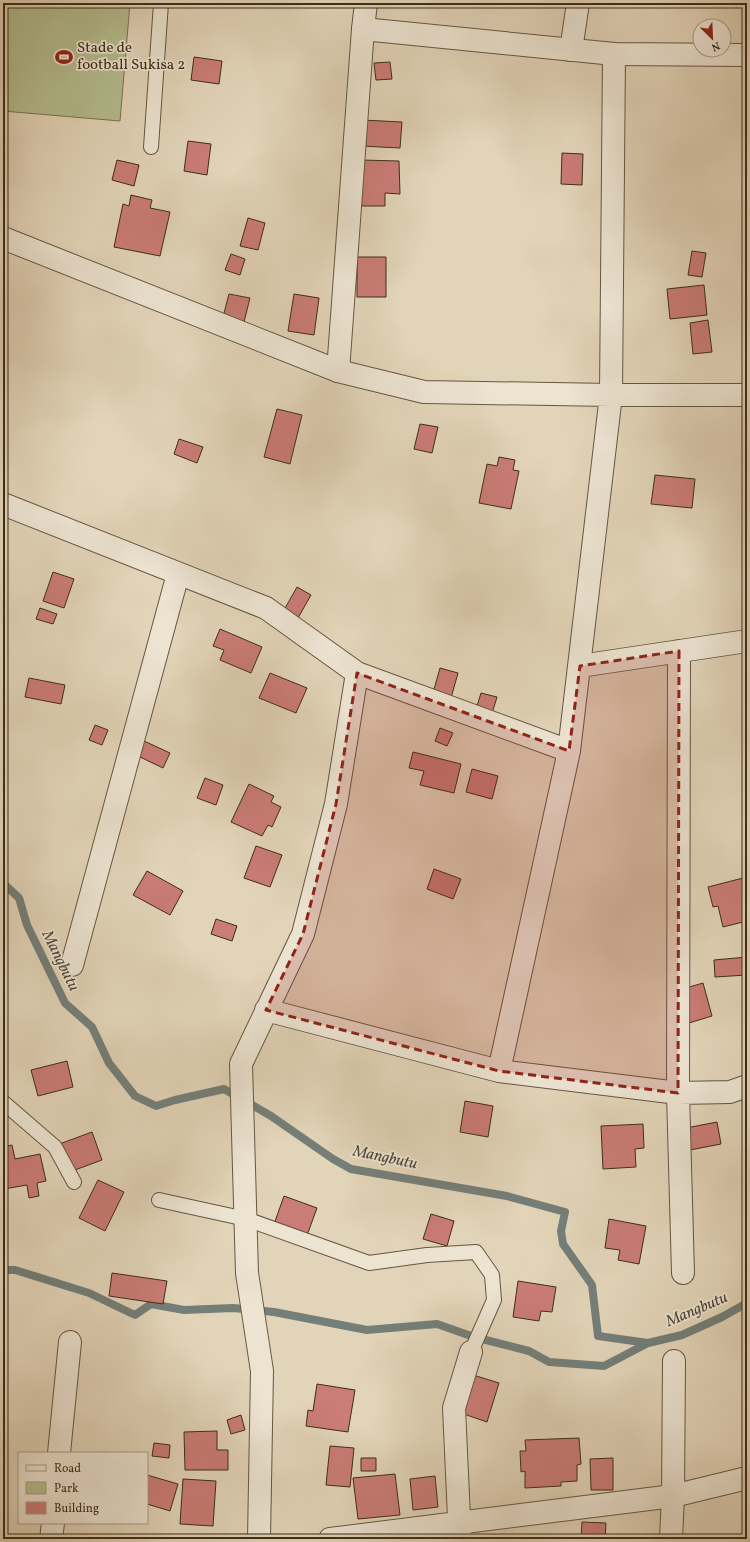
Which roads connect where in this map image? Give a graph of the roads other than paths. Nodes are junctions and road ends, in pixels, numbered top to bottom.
1 (160, 3) edge
2 (366, 3) edge
3 (578, 3) edge
4 (363, 29) junction
5 (571, 50) junction
6 (614, 54) junction
7 (747, 55) edge
8 (151, 147) dead end
9 (3, 238) edge
10 (338, 371) junction
11 (611, 395) junction
12 (747, 396) edge
13 (3, 504) edge
14 (178, 574) junction
15 (747, 641) edge
16 (679, 651) junction
17 (580, 666) junction
18 (357, 673) junction
19 (569, 751) junction
20 (72, 965) dead end
21 (266, 1010) junction
22 (499, 1071) junction
23 (747, 1086) edge
24 (678, 1093) junction
25 (3, 1102) edge
26 (74, 1182) dead end
27 (159, 1200) dead end
28 (246, 1219) junction
29 (683, 1273) dead end
30 (70, 1342) dead end
31 (471, 1352) joint
32 (674, 1360) dead end
33 (60, 1452) edge
34 (747, 1478) edge
35 (673, 1496) junction
36 (53, 1524) edge
37 (460, 1531) edge
38 (52, 1539) edge
39 (258, 1539) edge
40 (330, 1539) edge
41 (671, 1539) edge

1 - 8 lane
2 - 4 street
3 - 5 street
4 - 5 street
4 - 10 street
5 - 6 street
6 - 7 street
6 - 11 street
9 - 10 street
10 - 11 street
11 - 12 street
11 - 17 street
13 - 14 street
14 - 18 street
14 - 20 street
15 - 16 street
16 - 17 street
16 - 24 street
17 - 19 street
18 - 19 street
18 - 21 street
19 - 22 street
21 - 22 street
21 - 28 street
22 - 24 street
23 - 24 street
24 - 29 street
25 - 26 lane
27 - 28 lane
28 - 31 lane
28 - 39 street
30 - 33 street
31 - 37 street
32 - 35 street
34 - 35 street
35 - 37 street
35 - 41 street
36 - 38 street
37 - 40 street

